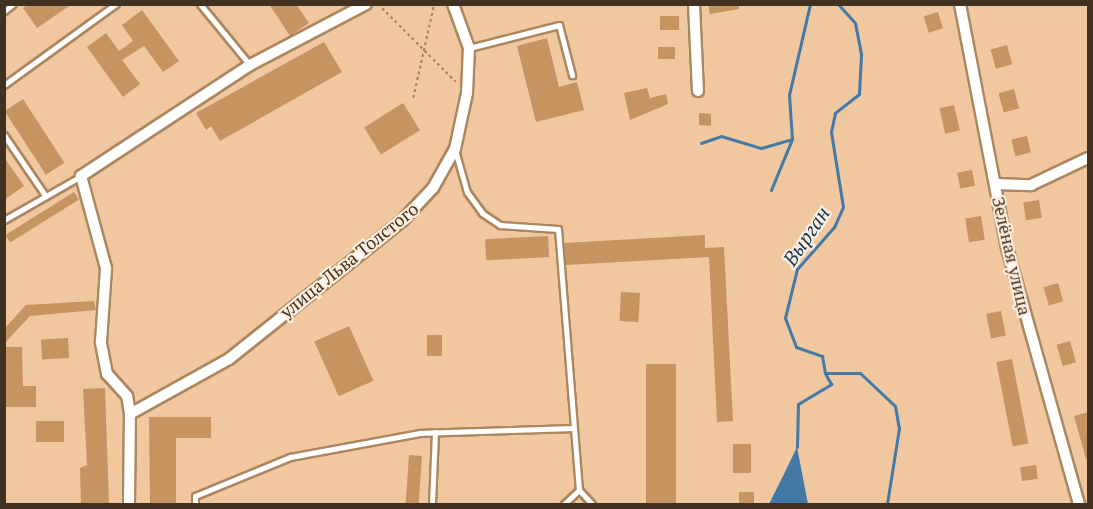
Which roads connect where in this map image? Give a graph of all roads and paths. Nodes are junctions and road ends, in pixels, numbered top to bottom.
1 (13, 4) edge
2 (116, 4) edge
3 (366, 4) edge
4 (378, 4) edge
5 (434, 4) edge
6 (453, 4) edge
7 (694, 4) edge
8 (960, 4) edge
9 (203, 6) edge
10 (4, 11) edge
11 (469, 48) junction
12 (424, 50) junction
13 (250, 65) junction
14 (572, 75) dead end
15 (4, 85) edge
16 (698, 92) dead end
17 (467, 93) junction
18 (413, 98) dead end
19 (4, 135) edge
20 (455, 149) junction
21 (1089, 158) edge
22 (81, 176) junction
23 (995, 184) junction
24 (45, 195) junction
25 (4, 220) edge
26 (130, 414) junction
27 (571, 428) junction
28 (435, 432) junction
29 (579, 490) junction
30 (129, 504) edge
31 (195, 504) edge
32 (432, 504) edge
33 (564, 504) edge
34 (592, 504) edge
35 (1078, 504) edge

1 - 10 lane
2 - 15 lane
3 - 13 street
4 - 12 path
5 - 12 path
6 - 11 street, улица Льва Толстого
7 - 16 street
8 - 23 street, Зелёная улица
9 - 13 lane
11 - 14 lane
11 - 17 street, улица Льва Толстого
12 - 17 path
12 - 18 path
13 - 22 street
17 - 20 street, улица Льва Толстого
19 - 24 lane
20 - 26 street, улица Льва Толстого
20 - 27 lane
21 - 23 street
22 - 24 lane
22 - 26 street
23 - 35 street, Зелёная улица
24 - 25 lane
26 - 30 street
27 - 28 lane
27 - 29 lane
28 - 31 lane
28 - 32 lane
29 - 33 lane
29 - 34 lane

